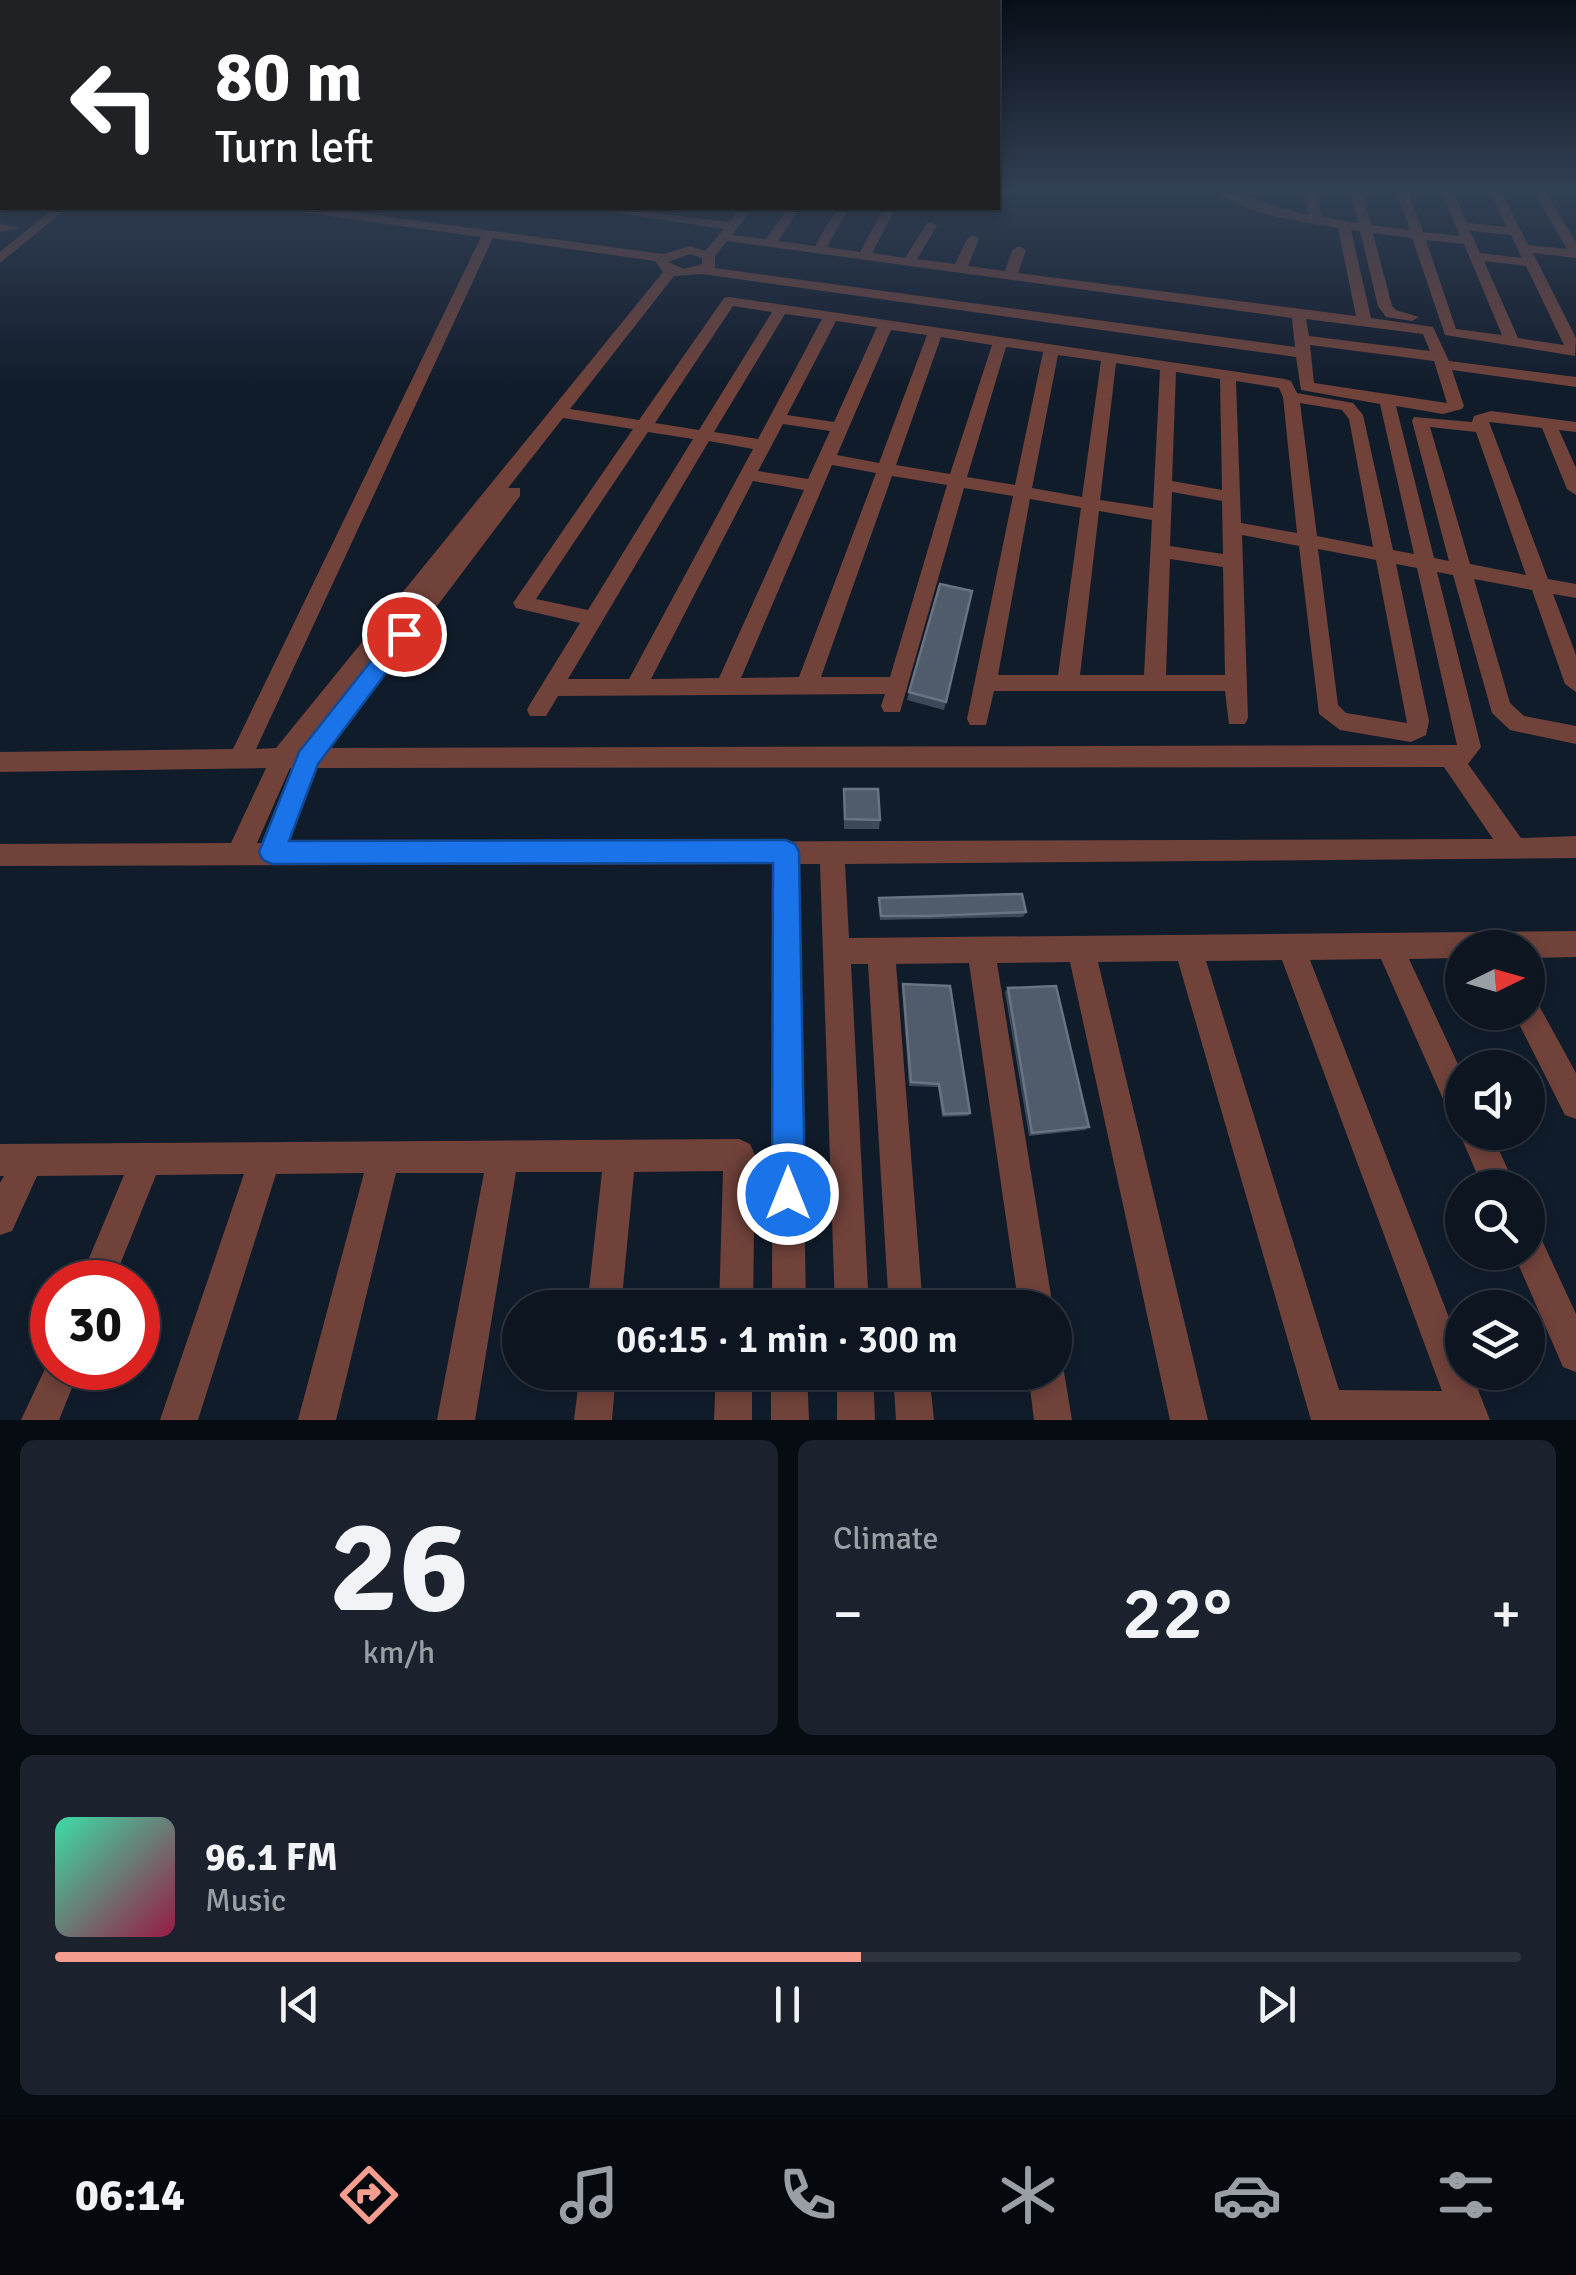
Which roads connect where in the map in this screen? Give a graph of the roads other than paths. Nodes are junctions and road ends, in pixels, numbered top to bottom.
1 (479, 255) edge
2 (622, 255) edge
3 (701, 255) edge
4 (858, 255) edge
5 (913, 255) edge
6 (966, 255) edge
7 (1017, 255) edge
8 (1350, 255) edge
9 (1373, 255) edge
10 (1424, 255) edge
11 (1528, 255) edge
12 (864, 256) joint
13 (1476, 256) joint
14 (909, 262) junction
15 (1531, 262) junction
16 (690, 265) junction
17 (960, 269) junction
18 (1010, 276) junction
19 (1331, 301) dead end
20 (781, 308) junction
21 (1278, 312) junction
22 (1301, 315) junction
23 (831, 316) junction
24 (1364, 320) junction
25 (1447, 322) junction
26 (886, 324) junction
27 (936, 332) junction
28 (1001, 342) junction
29 (1513, 343) junction
30 (1301, 345) junction
31 (1051, 349) junction
32 (1576, 351) edge
33 (1109, 357) junction
34 (1440, 365) junction
35 (1168, 366) junction
36 (1228, 375) junction
37 (1576, 382) edge
38 (1576, 392) edge
39 (1291, 397) junction
40 (1387, 401) junction
41 (566, 413) junction
42 (777, 418) junction
43 (1548, 424) junction
44 (644, 425) junction
45 (840, 428) junction
46 (1483, 428) junction
47 (1576, 428) edge
48 (704, 436) junction
49 (762, 445) junction
50 (826, 459) junction
51 (886, 468) junction
52 (747, 475) junction
53 (958, 480) junction
54 (1163, 485) junction
55 (814, 486) junction
56 (1576, 489) edge
57 (1023, 491) junction
58 (1231, 497) junction
59 (1090, 503) junction
60 (1162, 516) junction
61 (1232, 527) junction
62 (1307, 541) junction
63 (1160, 550) junction
64 (1384, 555) junction
65 (1233, 562) junction
66 (1428, 564) junction
67 (1460, 569) junction
68 (1539, 584) junction
69 (1576, 591) edge
70 (594, 619) junction
71 (1068, 683) junction
72 (1156, 683) junction
73 (1236, 683) junction
74 (985, 684) junction
75 (1576, 684) edge
76 (726, 686) junction
77 (807, 686) junction
78 (636, 687) junction
79 (551, 688) junction
80 (538, 710) dead end
81 (1237, 718) dead end
82 (978, 719) dead end
83 (1576, 735) edge
84 (242, 756) junction
85 (282, 758) junction
86 (1450, 758) junction
87 (308, 759) junction
88 (0, 762) edge
89 (1576, 848) edge
90 (1515, 850) junction
91 (240, 852) junction
92 (272, 852) junction
93 (786, 852) junction
94 (832, 852) junction
95 (0, 855) edge
96 (1576, 944) edge
97 (1545, 945) edge
98 (1390, 946) junction
99 (1445, 946) edge
100 (1291, 947) junction
101 (1188, 948) junction
102 (1081, 949) junction
103 (880, 950) junction
104 (982, 950) junction
105 (838, 951) junction
106 (1537, 1030) edge
107 (1445, 1068) edge
108 (1576, 1104) edge
109 (620, 1156) junction
110 (503, 1157) junction
111 (265, 1158) junction
112 (384, 1158) junction
113 (147, 1159) junction
114 (14, 1160) edge
115 (0, 1219) edge
116 (105, 1260) edge
117 (1538, 1270) edge
118 (606, 1290) edge
119 (736, 1290) edge
120 (789, 1290) edge
121 (851, 1290) edge
122 (905, 1290) edge
123 (1033, 1290) edge
124 (1576, 1354) edge
125 (53, 1390) edge
126 (596, 1390) edge
127 (734, 1390) edge
128 (789, 1390) edge
129 (855, 1390) edge
130 (912, 1390) edge
131 (1049, 1390) edge
132 (1329, 1414) edge
133 (1469, 1415) edge
134 (40, 1420) edge
135 (178, 1420) edge
136 (317, 1420) edge
137 (456, 1420) edge
138 (593, 1420) edge
139 (733, 1420) edge
140 (790, 1420) edge
141 (856, 1420) edge
142 (915, 1420) edge
143 (1053, 1420) edge
144 (1188, 1420) edge

1 - 84 street
2 - 16 street
3 - 16 street
4 - 12 street
5 - 14 street
6 - 17 street
7 - 18 street
8 - 24 street
9 - 25 street
10 - 25 street
11 - 15 street
12 - 14 street
13 - 15 street
13 - 29 street
14 - 17 street
15 - 32 street
16 - 30 street
16 - 41 street
17 - 18 street
18 - 21 street
19 - 21 street
20 - 23 street
20 - 44 street
20 - 48 street
21 - 22 street
22 - 24 street
22 - 30 street
23 - 26 street
23 - 42 street
24 - 34 street
25 - 29 street
26 - 27 street
26 - 45 street
27 - 28 street
27 - 51 street
28 - 31 street
28 - 53 street
29 - 32 street
30 - 34 street
30 - 40 street
31 - 33 street
31 - 57 street
33 - 35 street
33 - 59 street
34 - 37 street
34 - 38 street
34 - 40 street
35 - 36 street
35 - 54 street
36 - 39 street
36 - 58 street
39 - 62 street
39 - 64 street
40 - 66 street
41 - 44 street
41 - 85 street
41 - 87 street
42 - 45 street
42 - 49 street
43 - 46 street
43 - 47 street
43 - 56 street
44 - 48 street
44 - 70 street
45 - 50 street
46 - 67 street
46 - 68 street
48 - 49 street
48 - 70 street
49 - 52 street
50 - 51 street
50 - 55 street
51 - 53 street
51 - 77 street
52 - 55 street
52 - 78 street
53 - 57 street
53 - 77 street
54 - 58 street
54 - 60 street
55 - 76 street
57 - 59 street
57 - 74 street
58 - 61 street
59 - 60 street
59 - 71 street
60 - 63 street
61 - 62 street
61 - 65 street
62 - 64 street
62 - 64 street
63 - 65 street
63 - 72 street
64 - 66 street
65 - 73 street
66 - 67 street
66 - 86 street
67 - 68 street
67 - 83 street
68 - 69 street
68 - 75 street
70 - 79 street
71 - 72 street
71 - 74 street
72 - 73 street
73 - 81 street
74 - 82 street
76 - 77 street
76 - 78 street
78 - 79 street
79 - 80 street
84 - 85 street
84 - 88 street
85 - 87 street
85 - 91 street
86 - 87 street
86 - 90 street
87 - 92 street
89 - 90 street
90 - 94 street
91 - 92 street
91 - 95 street
92 - 93 street
93 - 94 street
93 - 120 street
94 - 105 street
96 - 97 street
98 - 99 street
98 - 100 street
98 - 107 street
100 - 101 street
100 - 133 street
101 - 102 street
101 - 132 street
102 - 104 street
102 - 144 street
103 - 104 street
103 - 105 street
103 - 122 street
104 - 123 street
105 - 121 street
106 - 108 street
109 - 110 street
109 - 118 street
109 - 119 street
110 - 112 street
110 - 137 street
111 - 112 street
111 - 113 street
111 - 135 street
112 - 136 street
113 - 114 street
113 - 116 street
114 - 115 street
117 - 124 street
125 - 134 street
126 - 138 street
127 - 139 street
128 - 140 street
129 - 141 street
130 - 142 street
131 - 143 street
132 - 133 street

